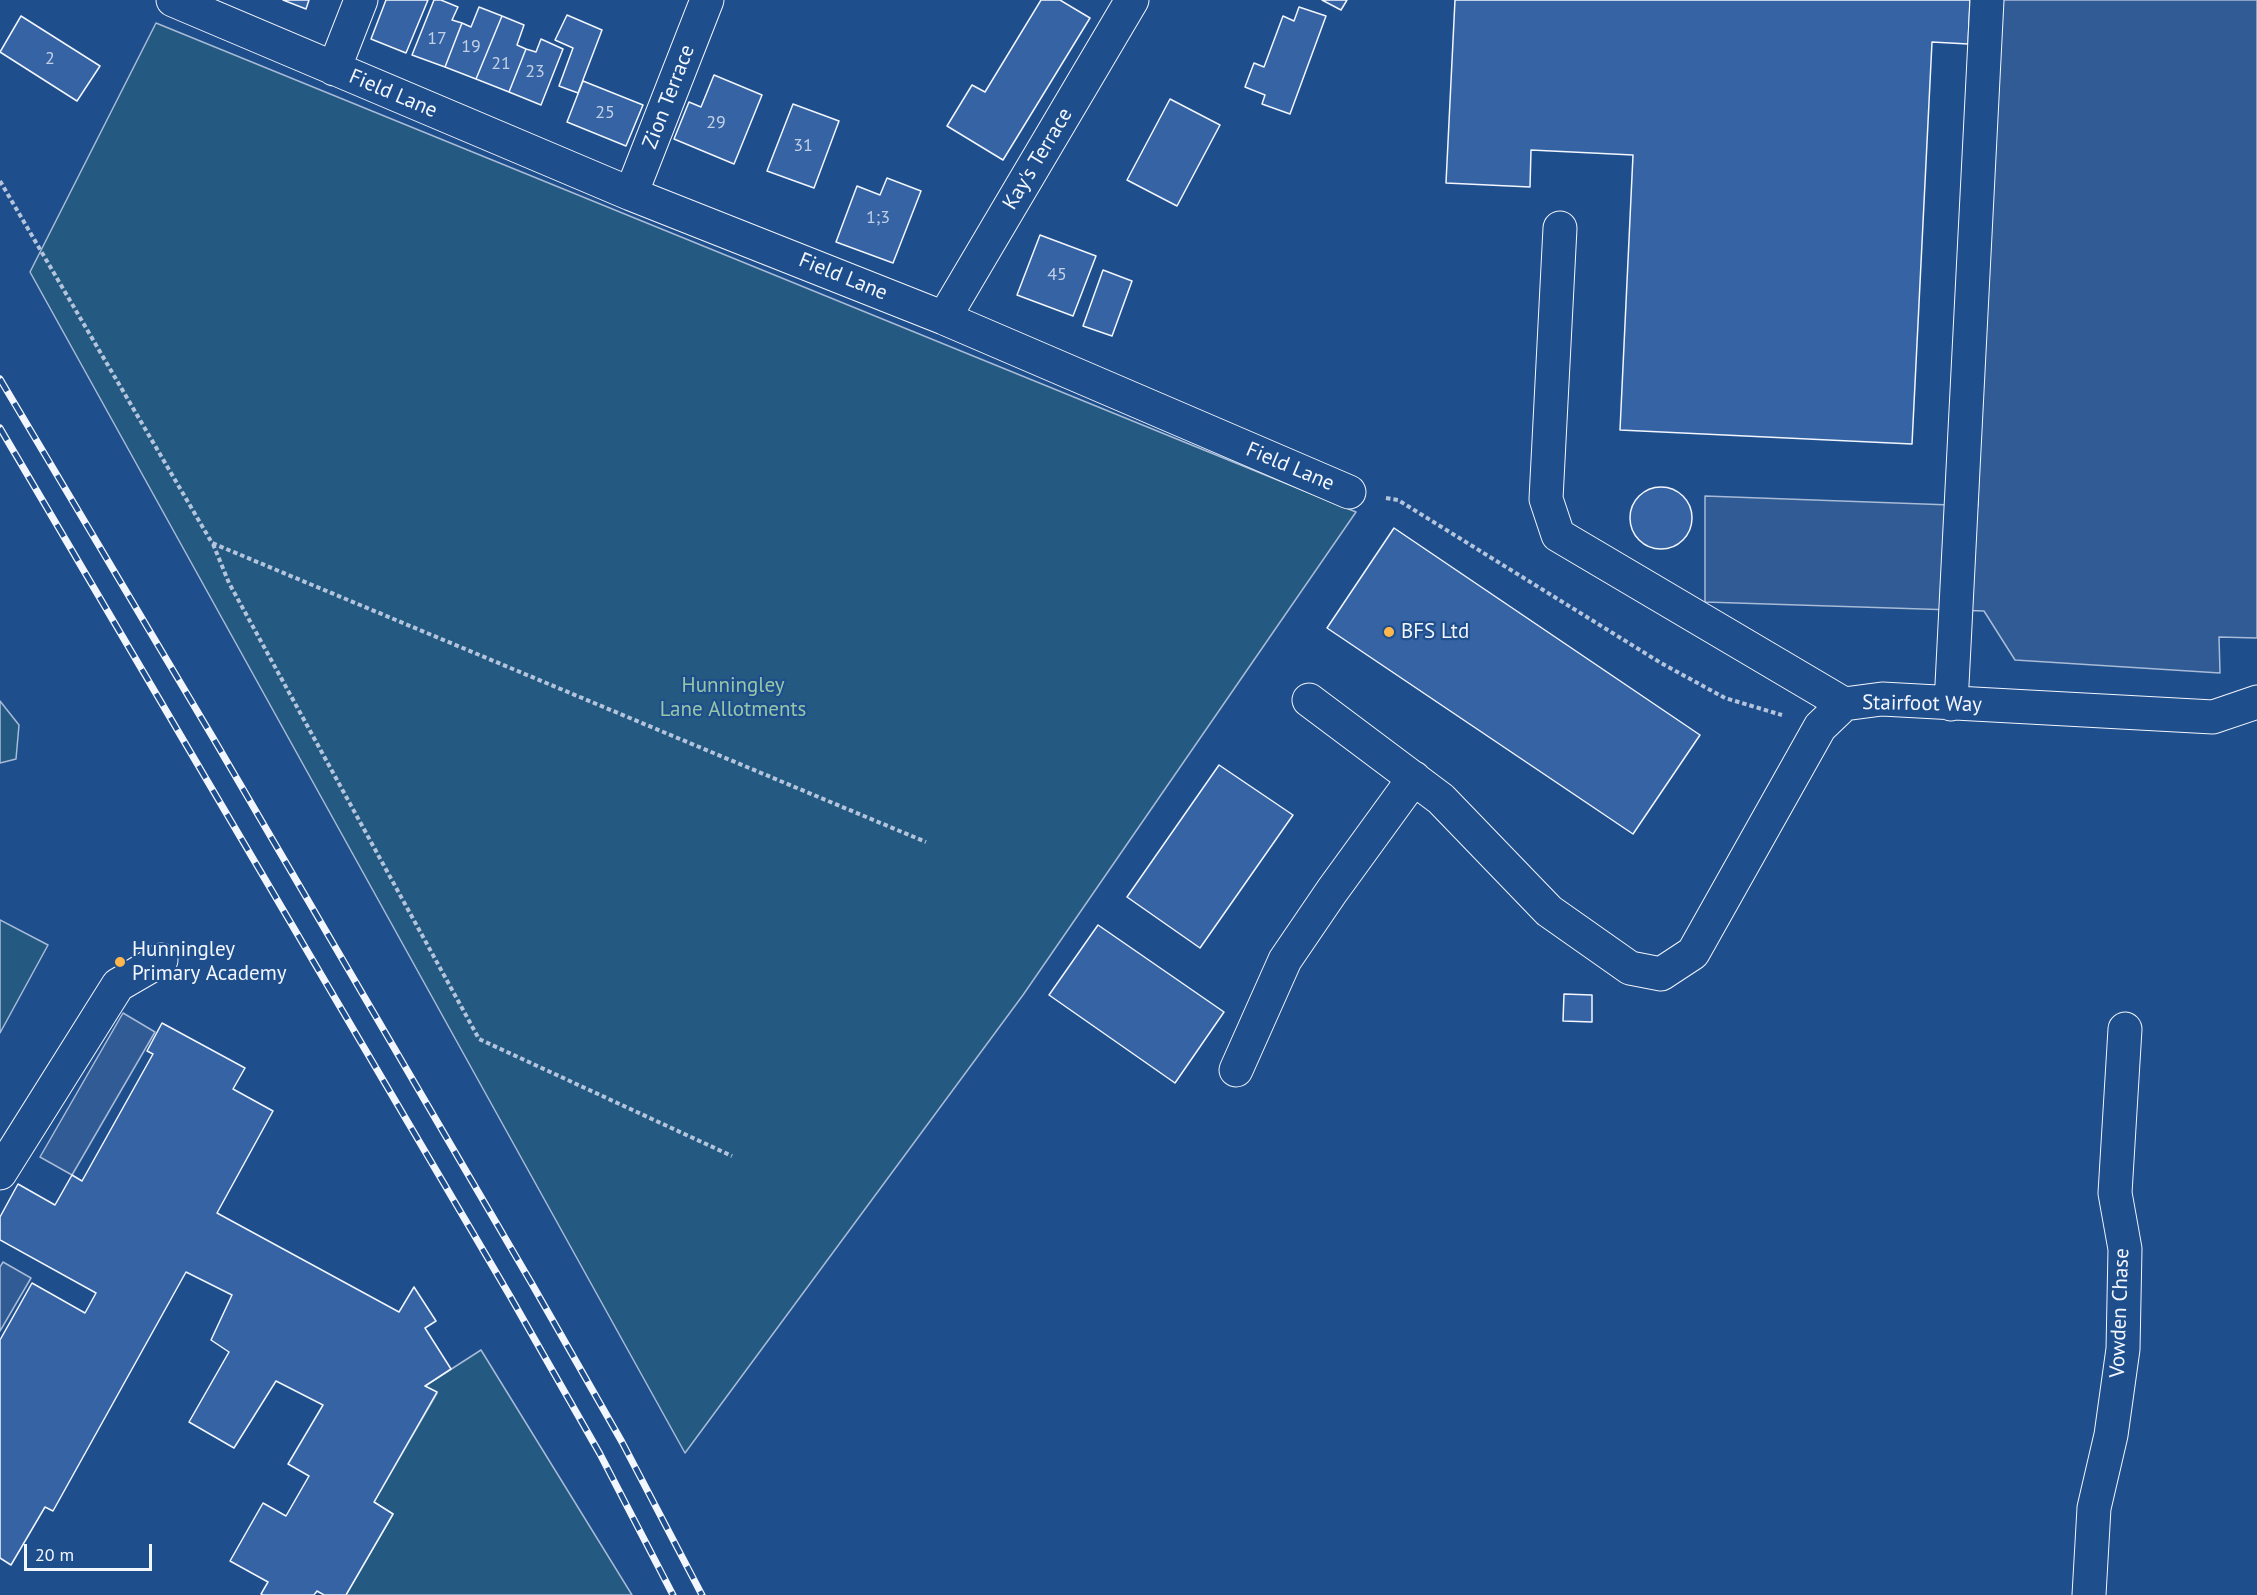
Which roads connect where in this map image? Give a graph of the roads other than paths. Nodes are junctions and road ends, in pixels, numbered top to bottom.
1 (173, 0) edge
2 (361, 0) edge
3 (707, 0) edge
4 (1132, 0) edge
5 (1988, 0) edge
6 (334, 69) junction
7 (631, 194) junction
8 (1560, 228) dead end
9 (944, 318) junction
10 (1349, 492) road end
11 (1309, 700) dead end
12 (2257, 702) edge
13 (1844, 704) junction
14 (1951, 704) junction
15 (1414, 778) junction
16 (161, 960) dead end
17 (2125, 1029) dead end
18 (1236, 1070) dead end
19 (0, 1173) edge
20 (2089, 1595) edge

1 - 6 street, Field Lane
2 - 6 street, Field Lane
3 - 7 street, Zion Terrace
4 - 9 street, Kay's Terrace
5 - 14 street
6 - 7 street, Field Lane
7 - 9 street, Field Lane
8 - 13 street
9 - 10 street, Field Lane
11 - 15 street
12 - 14 street, Stairfoot Way
13 - 14 street, Stairfoot Way
13 - 15 street, Stairfoot Way
15 - 18 street
16 - 19 street
17 - 20 street, Vowden Chase

